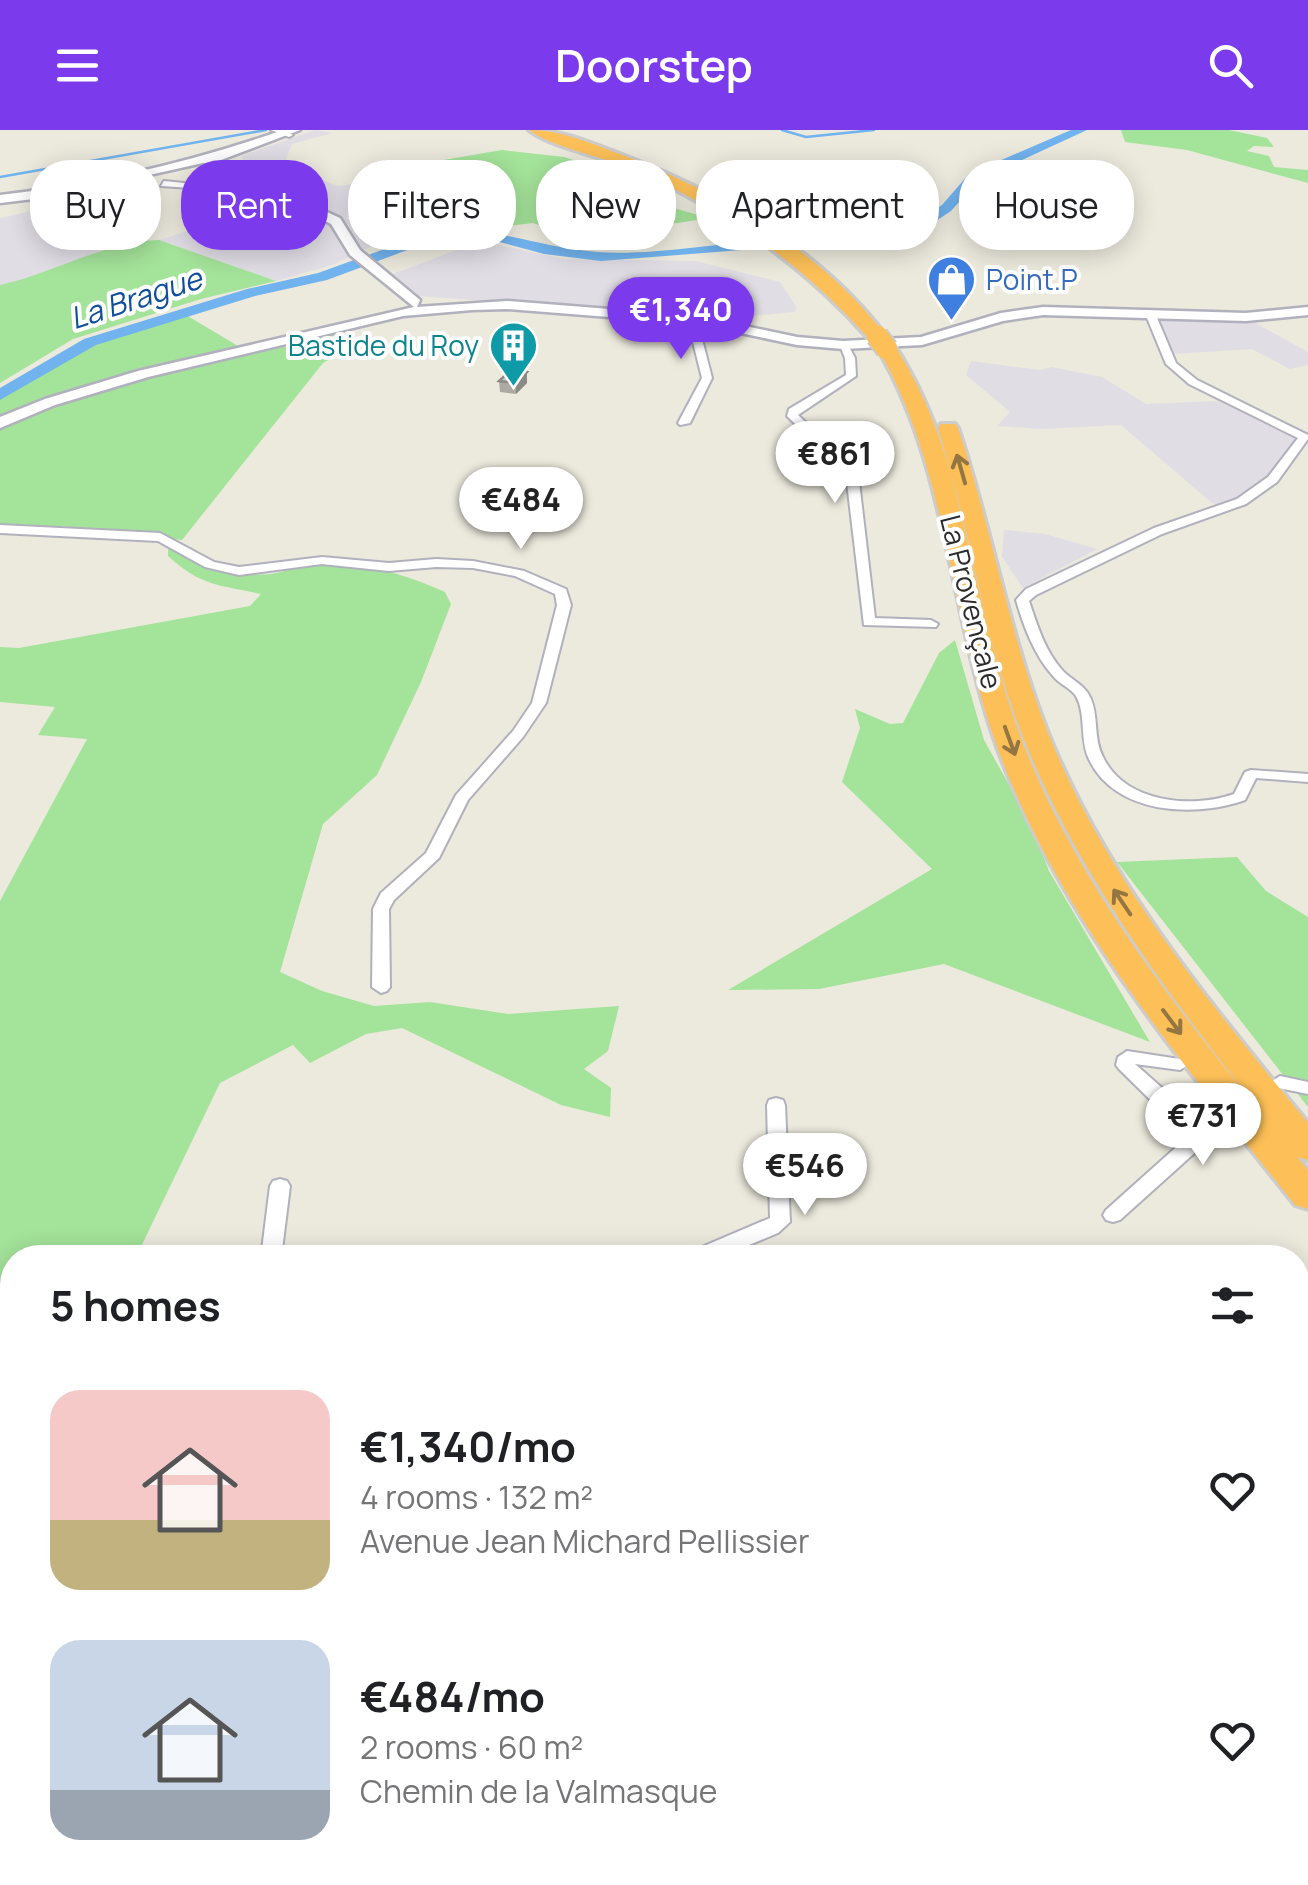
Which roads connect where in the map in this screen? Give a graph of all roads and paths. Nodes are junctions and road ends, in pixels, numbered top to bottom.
1 (306, 130) edge
2 (536, 130) edge
3 (560, 130) edge
4 (285, 132) edge
5 (223, 160) edge
6 (230, 160) edge
7 (181, 169) edge
8 (164, 184) dead end
9 (696, 184) edge
10 (181, 185) edge
11 (696, 193) edge
12 (0, 199) edge
13 (328, 218) edge
14 (800, 250) edge
15 (409, 305) junction
16 (1308, 310) edge
17 (1150, 313) junction
18 (716, 322) junction
19 (892, 342) junction
20 (843, 346) junction
21 (0, 423) edge
22 (684, 424) dead end
23 (0, 529) edge
24 (931, 624) dead end
25 (1308, 778) edge
26 (380, 986) dead end
27 (1180, 1064) dead end
28 (1280, 1082) dead end
29 (1308, 1088) edge
30 (776, 1104) dead end
31 (1308, 1147) edge
32 (280, 1186) dead end
33 (1308, 1195) edge
34 (1113, 1215) dead end
35 (273, 1245) edge
36 (725, 1245) edge

1 - 4 street
2 - 11 highway, La Provençale
3 - 9 highway, La Provençale
4 - 5 street
4 - 6 street
7 - 12 street
8 - 10 street
13 - 15 street
14 - 19 highway, La Provençale
15 - 18 street
15 - 21 street
16 - 17 street
17 - 20 street
17 - 25 street
18 - 20 street
18 - 22 street
31 -> 19 highway, La Provençale
19 -> 33 highway, La Provençale
20 - 24 street
23 - 26 street
27 - 34 street
28 - 29 street
30 - 36 street
32 - 35 street

